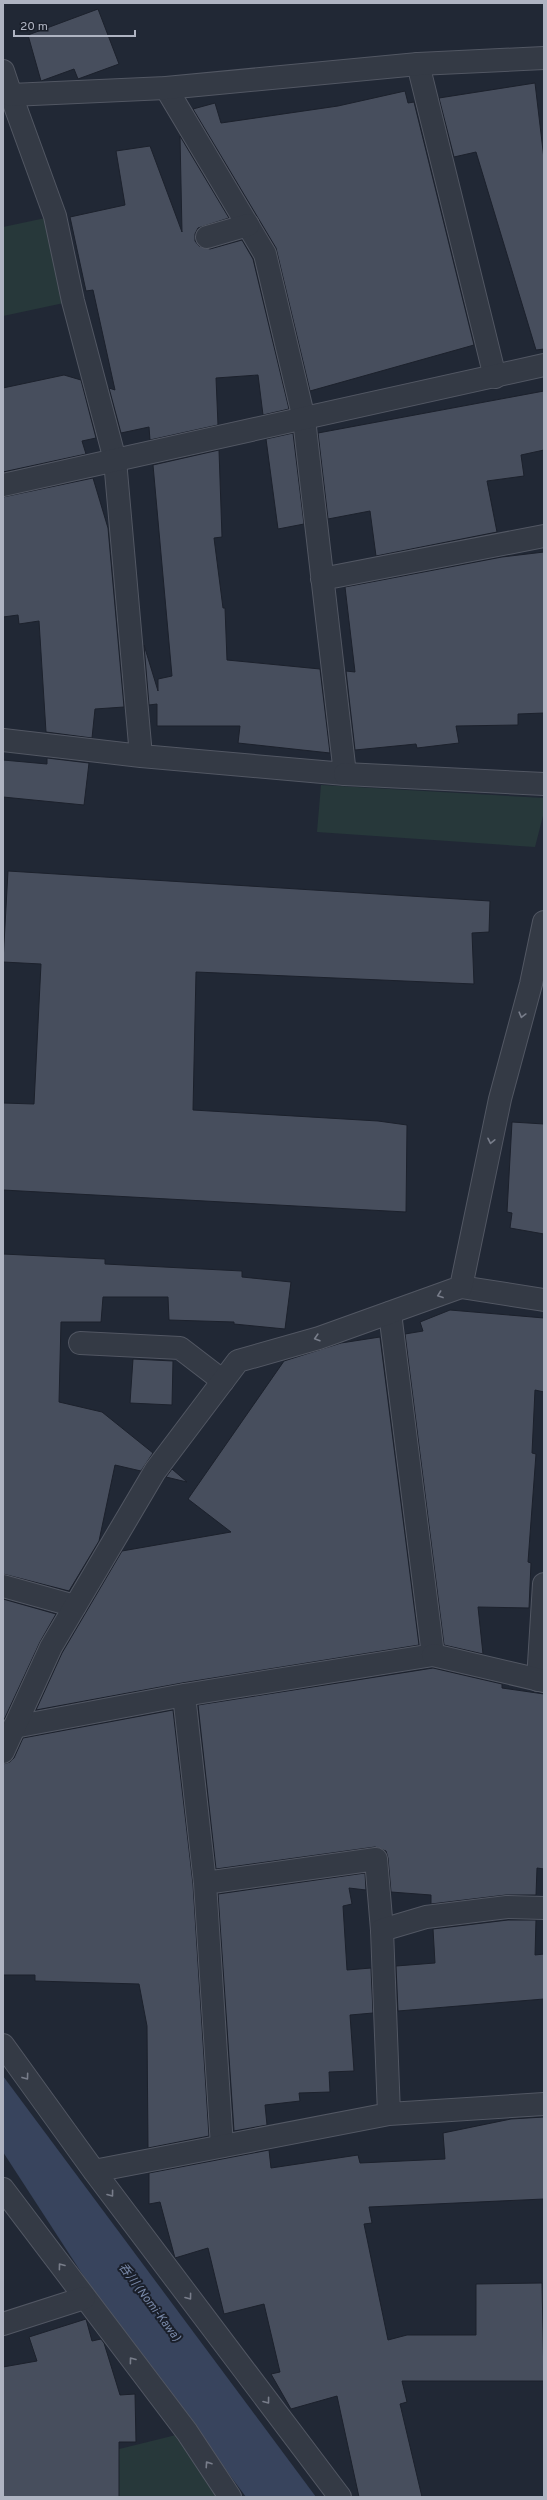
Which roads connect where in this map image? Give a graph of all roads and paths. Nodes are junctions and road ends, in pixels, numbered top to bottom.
1 (544, 58) edge
2 (418, 64) junction
3 (3, 71) edge
4 (166, 88) junction
5 (11, 95) junction
6 (248, 225) junction
7 (207, 237) dead end
8 (544, 365) edge
9 (495, 377) junction
10 (304, 419) junction
11 (115, 460) junction
12 (3, 484) edge
13 (544, 536) edge
14 (322, 579) junction
15 (3, 740) edge
16 (141, 756) junction
17 (345, 774) junction
18 (544, 784) edge
19 (544, 922) edge
20 (537, 984) edge
21 (461, 1287) junction
22 (544, 1300) edge
23 (390, 1313) junction
24 (80, 1343) dead end
25 (223, 1381) junction
26 (544, 1584) edge
27 (3, 1586) edge
28 (75, 1606) junction
29 (433, 1655) junction
30 (541, 1680) edge
31 (184, 1695) junction
32 (14, 1727) junction
33 (3, 1752) edge
34 (205, 1883) junction
35 (544, 1908) edge
36 (382, 1930) junction
37 (3, 2046) edge
38 (544, 2104) edge
39 (389, 2114) junction
40 (222, 2146) junction
41 (94, 2171) junction
42 (3, 2189) edge
43 (84, 2298) junction
44 (3, 2324) edge
45 (230, 2497) edge
46 (340, 2497) edge

1 - 2 street
2 - 4 street
2 - 9 street
3 - 5 street
4 - 5 street
4 - 6 street
5 - 11 street
6 - 7 street
6 - 10 street
8 - 9 street
9 - 10 street
10 - 11 street
10 - 14 street
11 - 12 street
11 - 16 street
13 - 14 street
14 - 17 street
15 - 16 street
16 - 17 street
17 - 18 street
19 - 20 street
20 -> 21 street
21 - 22 street
21 -> 23 street
23 -> 25 street
23 - 29 street
24 - 25 street
25 - 28 street
26 - 30 street
27 - 28 street
28 - 32 street
29 - 30 street
29 - 31 street
31 - 32 street
31 - 34 street
32 - 33 street
34 - 36 street
34 - 40 street
35 - 36 street
36 - 39 street
37 -> 41 street
38 - 39 street
39 - 40 street
40 - 41 street
41 -> 46 street
43 -> 42 street
43 - 44 street
45 -> 43 street

